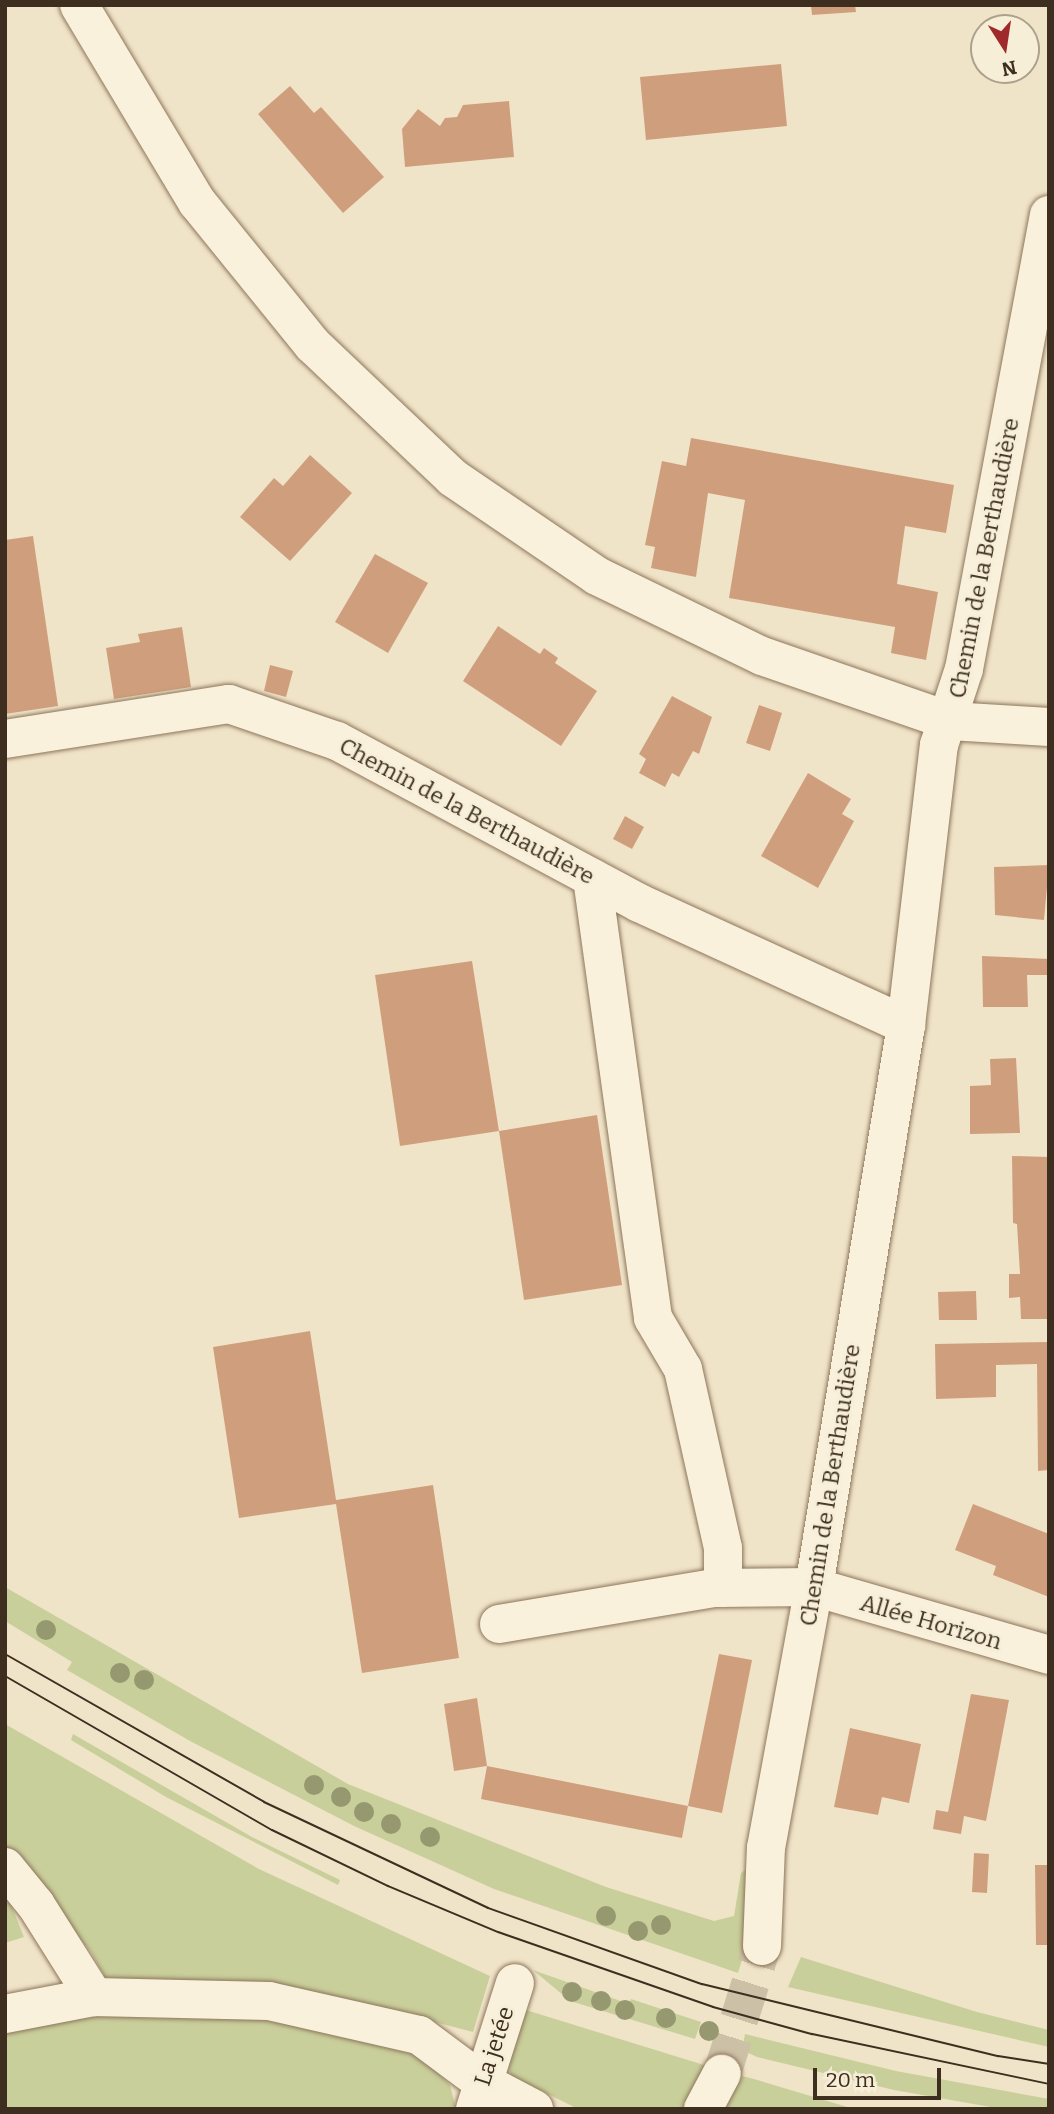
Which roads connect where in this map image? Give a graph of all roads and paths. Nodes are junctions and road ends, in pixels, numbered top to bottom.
1 (79, 5) edge
2 (1049, 215) edge
3 (1044, 260) edge
4 (1038, 342) edge
5 (950, 721) junction
6 (1049, 727) edge
7 (5, 739) edge
8 (592, 878) junction
9 (906, 1025) junction
10 (814, 1587) junction
11 (723, 1588) junction
12 (499, 1624) dead end
13 (1049, 1655) edge
14 (5, 1867) edge
15 (762, 1946) tunnel mouth
16 (515, 1983) dead end
17 (94, 1997) junction
18 (5, 2014) edge
19 (722, 2074) tunnel mouth
20 (478, 2095) edge
21 (534, 2109) edge
22 (703, 2109) edge

1 - 5 street
2 - 3 street, Chemin de la Berthaudière
3 - 4 street, Chemin de la Berthaudière
4 - 5 street, Chemin de la Berthaudière
5 - 6 street
5 - 9 street, Chemin de la Berthaudière
7 - 8 street, Chemin de la Berthaudière
8 - 9 street, Chemin de la Berthaudière
8 - 11 street
9 - 10 street, Chemin de la Berthaudière
10 - 11 street, Allée Horizon
10 - 13 street, Allée Horizon
10 - 15 street, Chemin de la Berthaudière
11 - 12 street, Allée Horizon
14 - 17 street
16 - 20 street, La jetée
17 - 18 street
17 - 20 street
19 - 22 street
20 - 21 street

